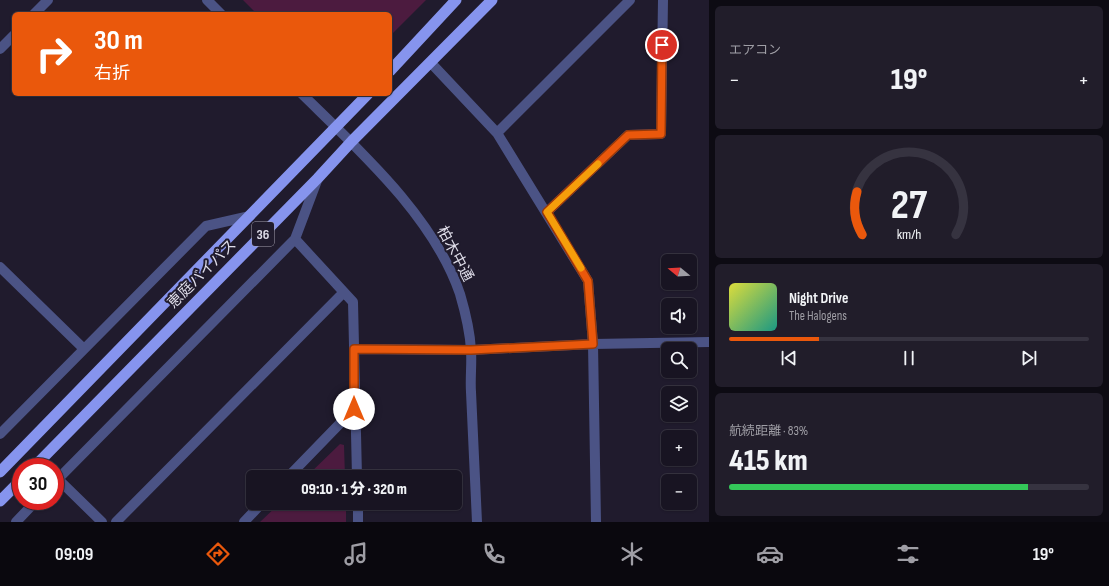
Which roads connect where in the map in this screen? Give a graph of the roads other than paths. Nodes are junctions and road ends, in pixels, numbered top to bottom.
1 (48, 0) edge
2 (207, 0) edge
3 (456, 0) edge
4 (492, 0) edge
5 (630, 0) edge
6 (662, 0) edge
7 (36, 12) edge
8 (219, 12) edge
9 (12, 37) edge
10 (0, 49) edge
11 (431, 63) junction
12 (392, 68) edge
13 (304, 96) edge
14 (366, 96) edge
15 (336, 128) junction
16 (497, 133) junction
17 (352, 141) junction
18 (318, 178) junction
19 (547, 212) junction
20 (250, 216) junction
21 (296, 239) junction
22 (0, 267) edge
23 (344, 292) junction
24 (709, 342) edge
25 (593, 344) junction
26 (84, 349) junction
27 (354, 349) junction
28 (471, 350) junction
29 (354, 409) junction
30 (0, 434) edge
31 (43, 458) edge
32 (295, 470) edge
33 (357, 470) edge
34 (0, 472) edge
35 (64, 473) edge
36 (64, 488) edge
37 (12, 489) edge
38 (0, 501) edge
39 (27, 510) edge
40 (255, 510) edge
41 (358, 510) edge
42 (16, 522) edge
43 (102, 522) edge
44 (116, 522) edge
45 (244, 522) edge
46 (358, 522) edge
47 (477, 522) edge
48 (596, 522) edge

1 - 7 street
2 - 8 street
3 - 12 highway
4 - 11 highway, 恵庭バイパス / 36
5 - 16 street
6 - 19 street
9 - 10 street
11 - 16 street
11 - 17 highway, 恵庭バイパス / 36
13 - 15 street, 柏木中通
14 - 15 highway, 恵庭バイパス / 36
15 - 17 street, 柏木中通
15 - 20 highway, 恵庭バイパス / 36
16 - 19 street
17 - 18 highway, 恵庭バイパス / 36
17 - 28 street, 柏木中通
18 - 21 street
18 - 31 highway, 恵庭バイパス / 36
19 - 25 street
20 - 26 street
20 - 34 highway, 恵庭バイパス / 36
21 - 23 street
21 - 35 street
22 - 26 street
23 - 27 street
23 - 44 street
24 - 25 street
25 - 28 street
25 - 48 street
26 - 30 street
27 - 28 street
27 - 29 street
28 - 47 street, 柏木中通
29 - 32 street
29 - 33 street
36 - 43 street
37 - 38 highway
39 - 42 street
40 - 45 street
41 - 46 street

